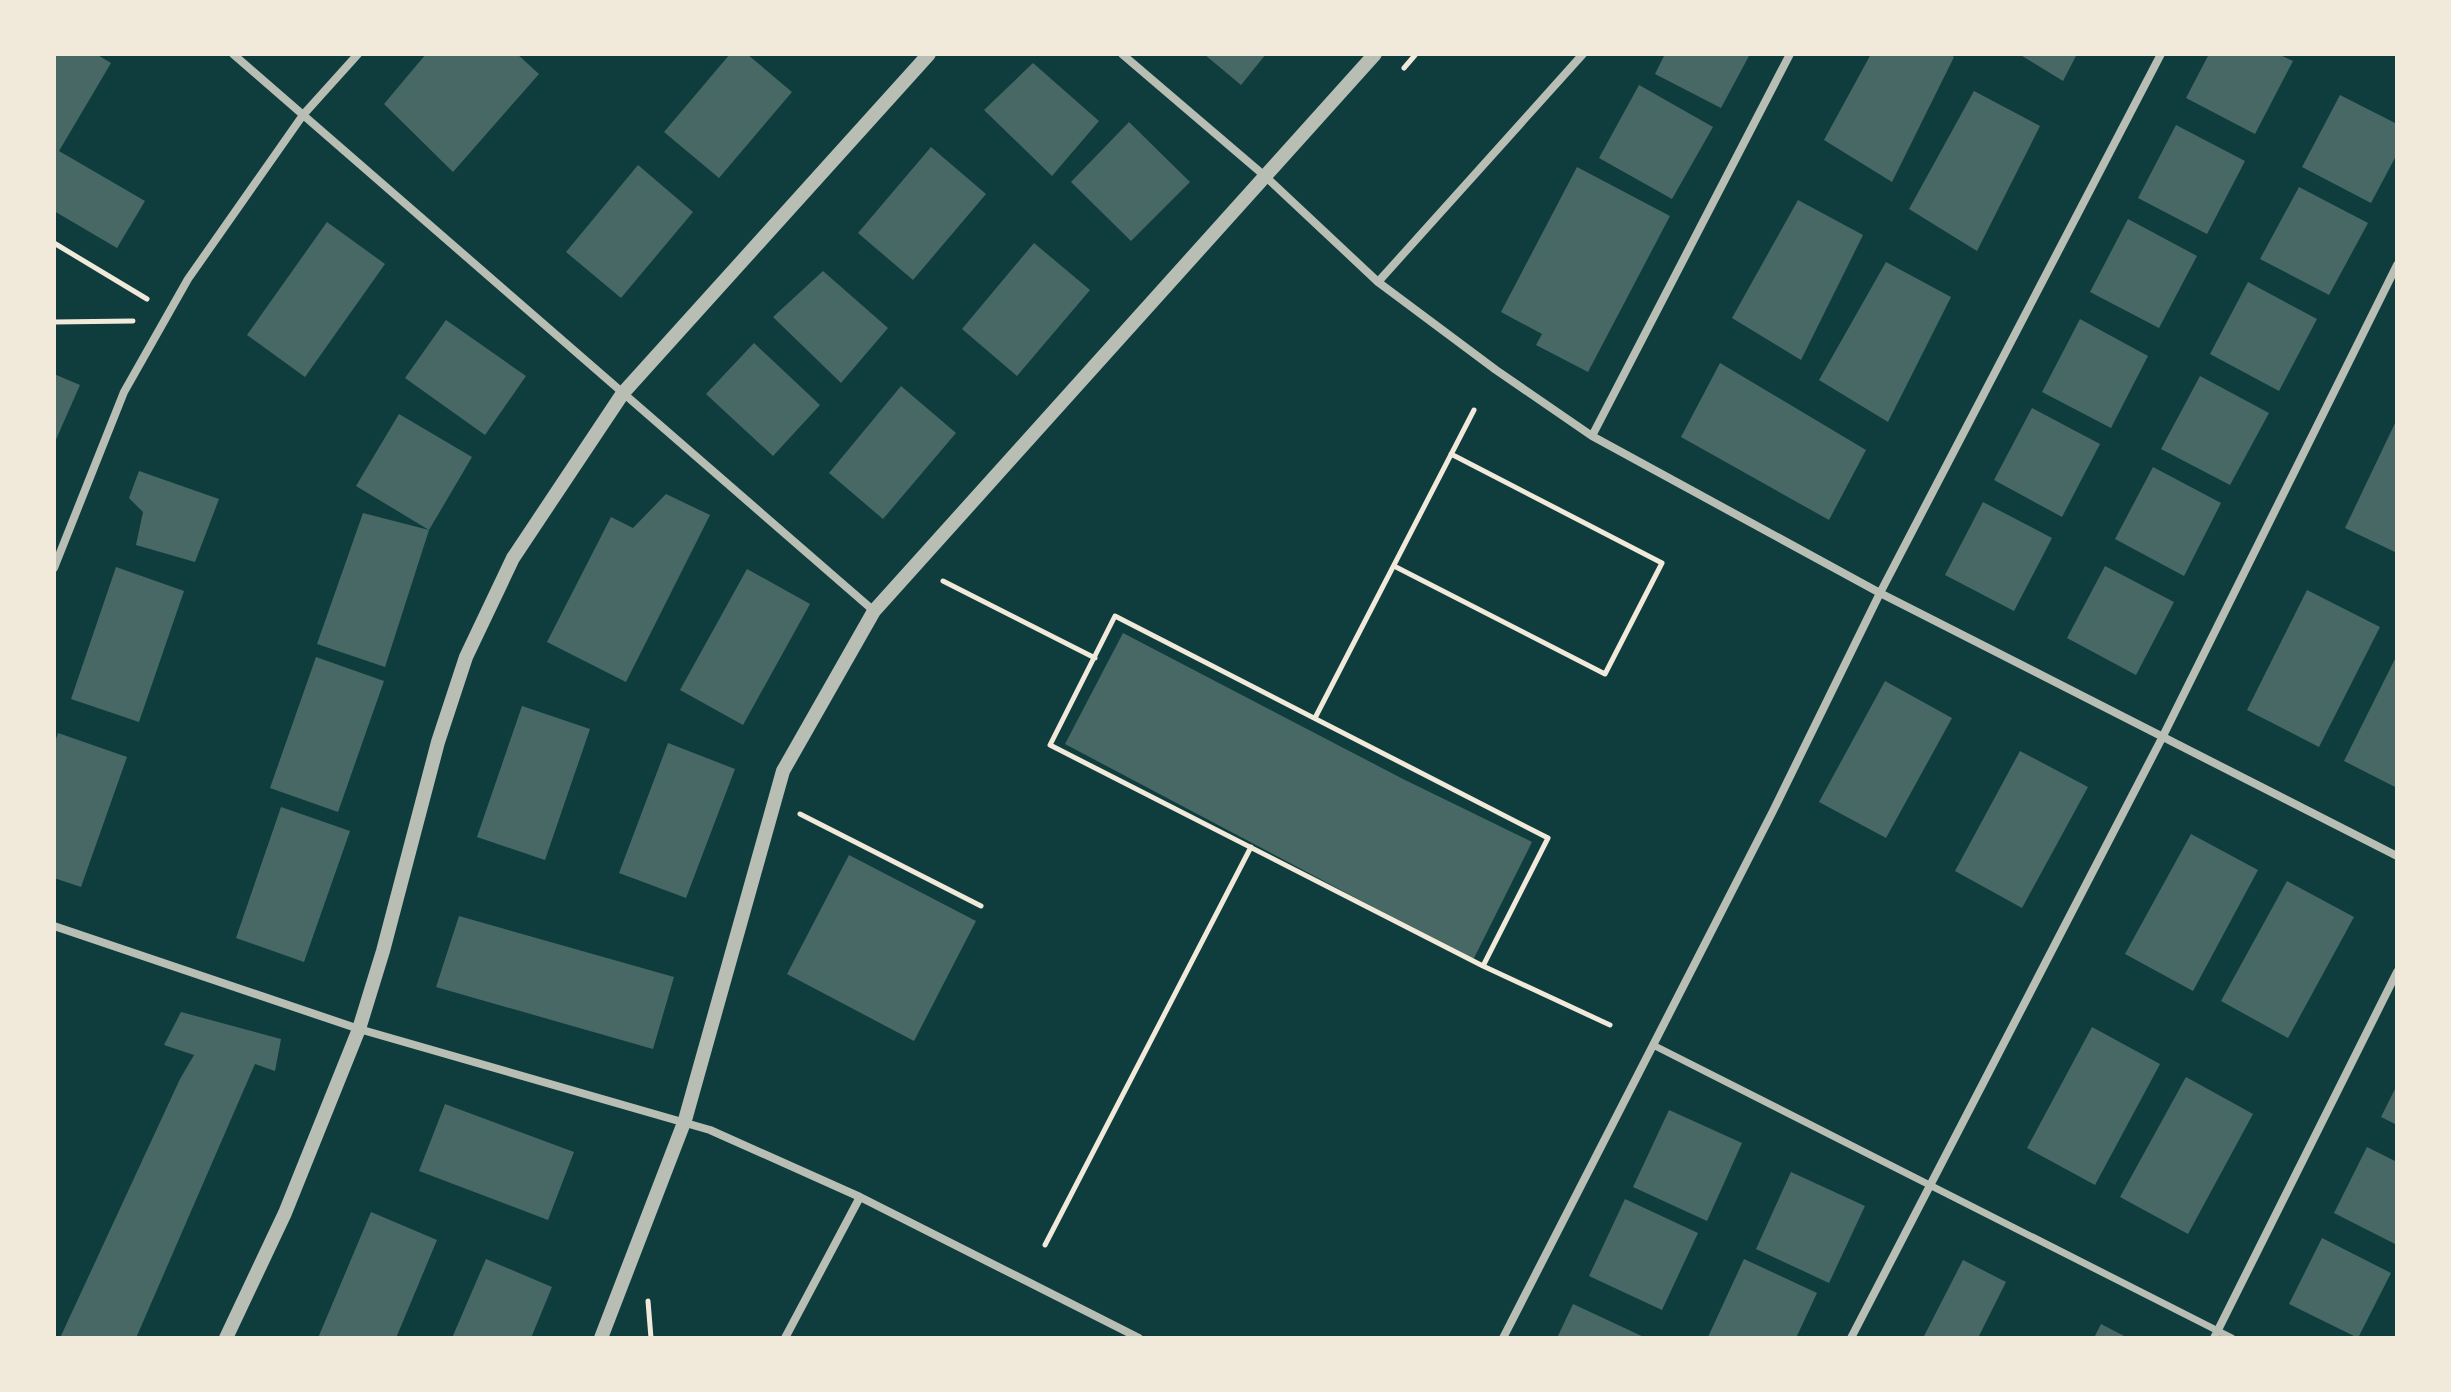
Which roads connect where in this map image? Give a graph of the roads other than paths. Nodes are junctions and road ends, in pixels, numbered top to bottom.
1 (233, 54) edge
2 (358, 54) edge
3 (929, 54) edge
4 (1122, 54) edge
5 (1375, 54) edge
6 (1583, 54) edge
7 (1790, 54) edge
8 (2161, 54) edge
9 (303, 115) junction
10 (1266, 177) junction
11 (2397, 265) edge
12 (1378, 282) junction
13 (623, 393) junction
14 (1592, 436) junction
15 (54, 568) edge
16 (1880, 593) junction
17 (874, 611) junction
18 (2162, 738) junction
19 (2397, 856) edge
20 (54, 926) edge
21 (2397, 972) edge
22 (359, 1029) junction
23 (1653, 1045) junction
24 (685, 1120) junction
25 (1931, 1183) junction
26 (860, 1197) junction
27 (2216, 1334) edge
28 (226, 1338) edge
29 (601, 1338) edge
30 (785, 1338) edge
31 (1138, 1338) edge
32 (1503, 1338) edge
33 (1851, 1338) edge
34 (2232, 1338) edge

1 - 9 street
2 - 9 street
3 - 13 street
4 - 10 street
5 - 10 street
6 - 12 street
7 - 14 street
8 - 16 street
9 - 13 street
9 - 15 street
10 - 12 street
10 - 17 street
11 - 18 street
12 - 14 street
13 - 17 street
13 - 22 street
14 - 16 street
16 - 18 street
16 - 23 street
17 - 24 street
18 - 19 street
18 - 25 street
20 - 22 street
21 - 27 street
22 - 24 street
22 - 28 street
23 - 25 street
23 - 32 street
24 - 26 street
24 - 29 street
25 - 27 street
25 - 33 street
26 - 30 street
26 - 31 street
27 - 34 street

